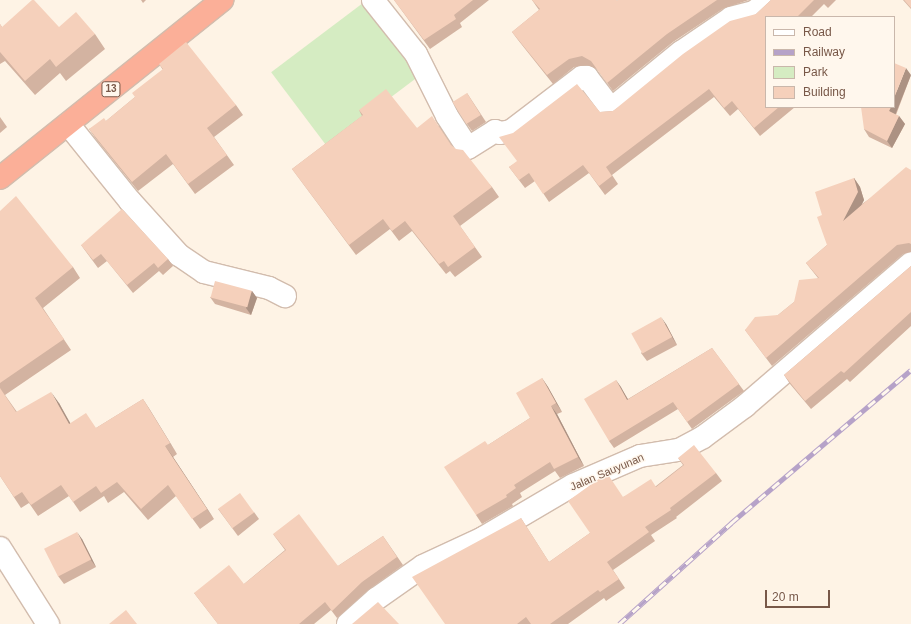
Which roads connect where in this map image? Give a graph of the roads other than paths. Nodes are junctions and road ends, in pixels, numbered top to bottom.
1 (222, 0) edge
2 (373, 0) edge
3 (769, 0) edge
4 (68, 124) junction
5 (0, 178) edge
6 (911, 263) edge
7 (285, 296) dead end
8 (0, 548) edge
9 (48, 624) edge
10 (348, 624) edge

1 - 4 highway, 13
2 - 3 street
4 - 5 highway, 13
4 - 7 street
6 - 10 street, Jalan Sauyunan
8 - 9 street

